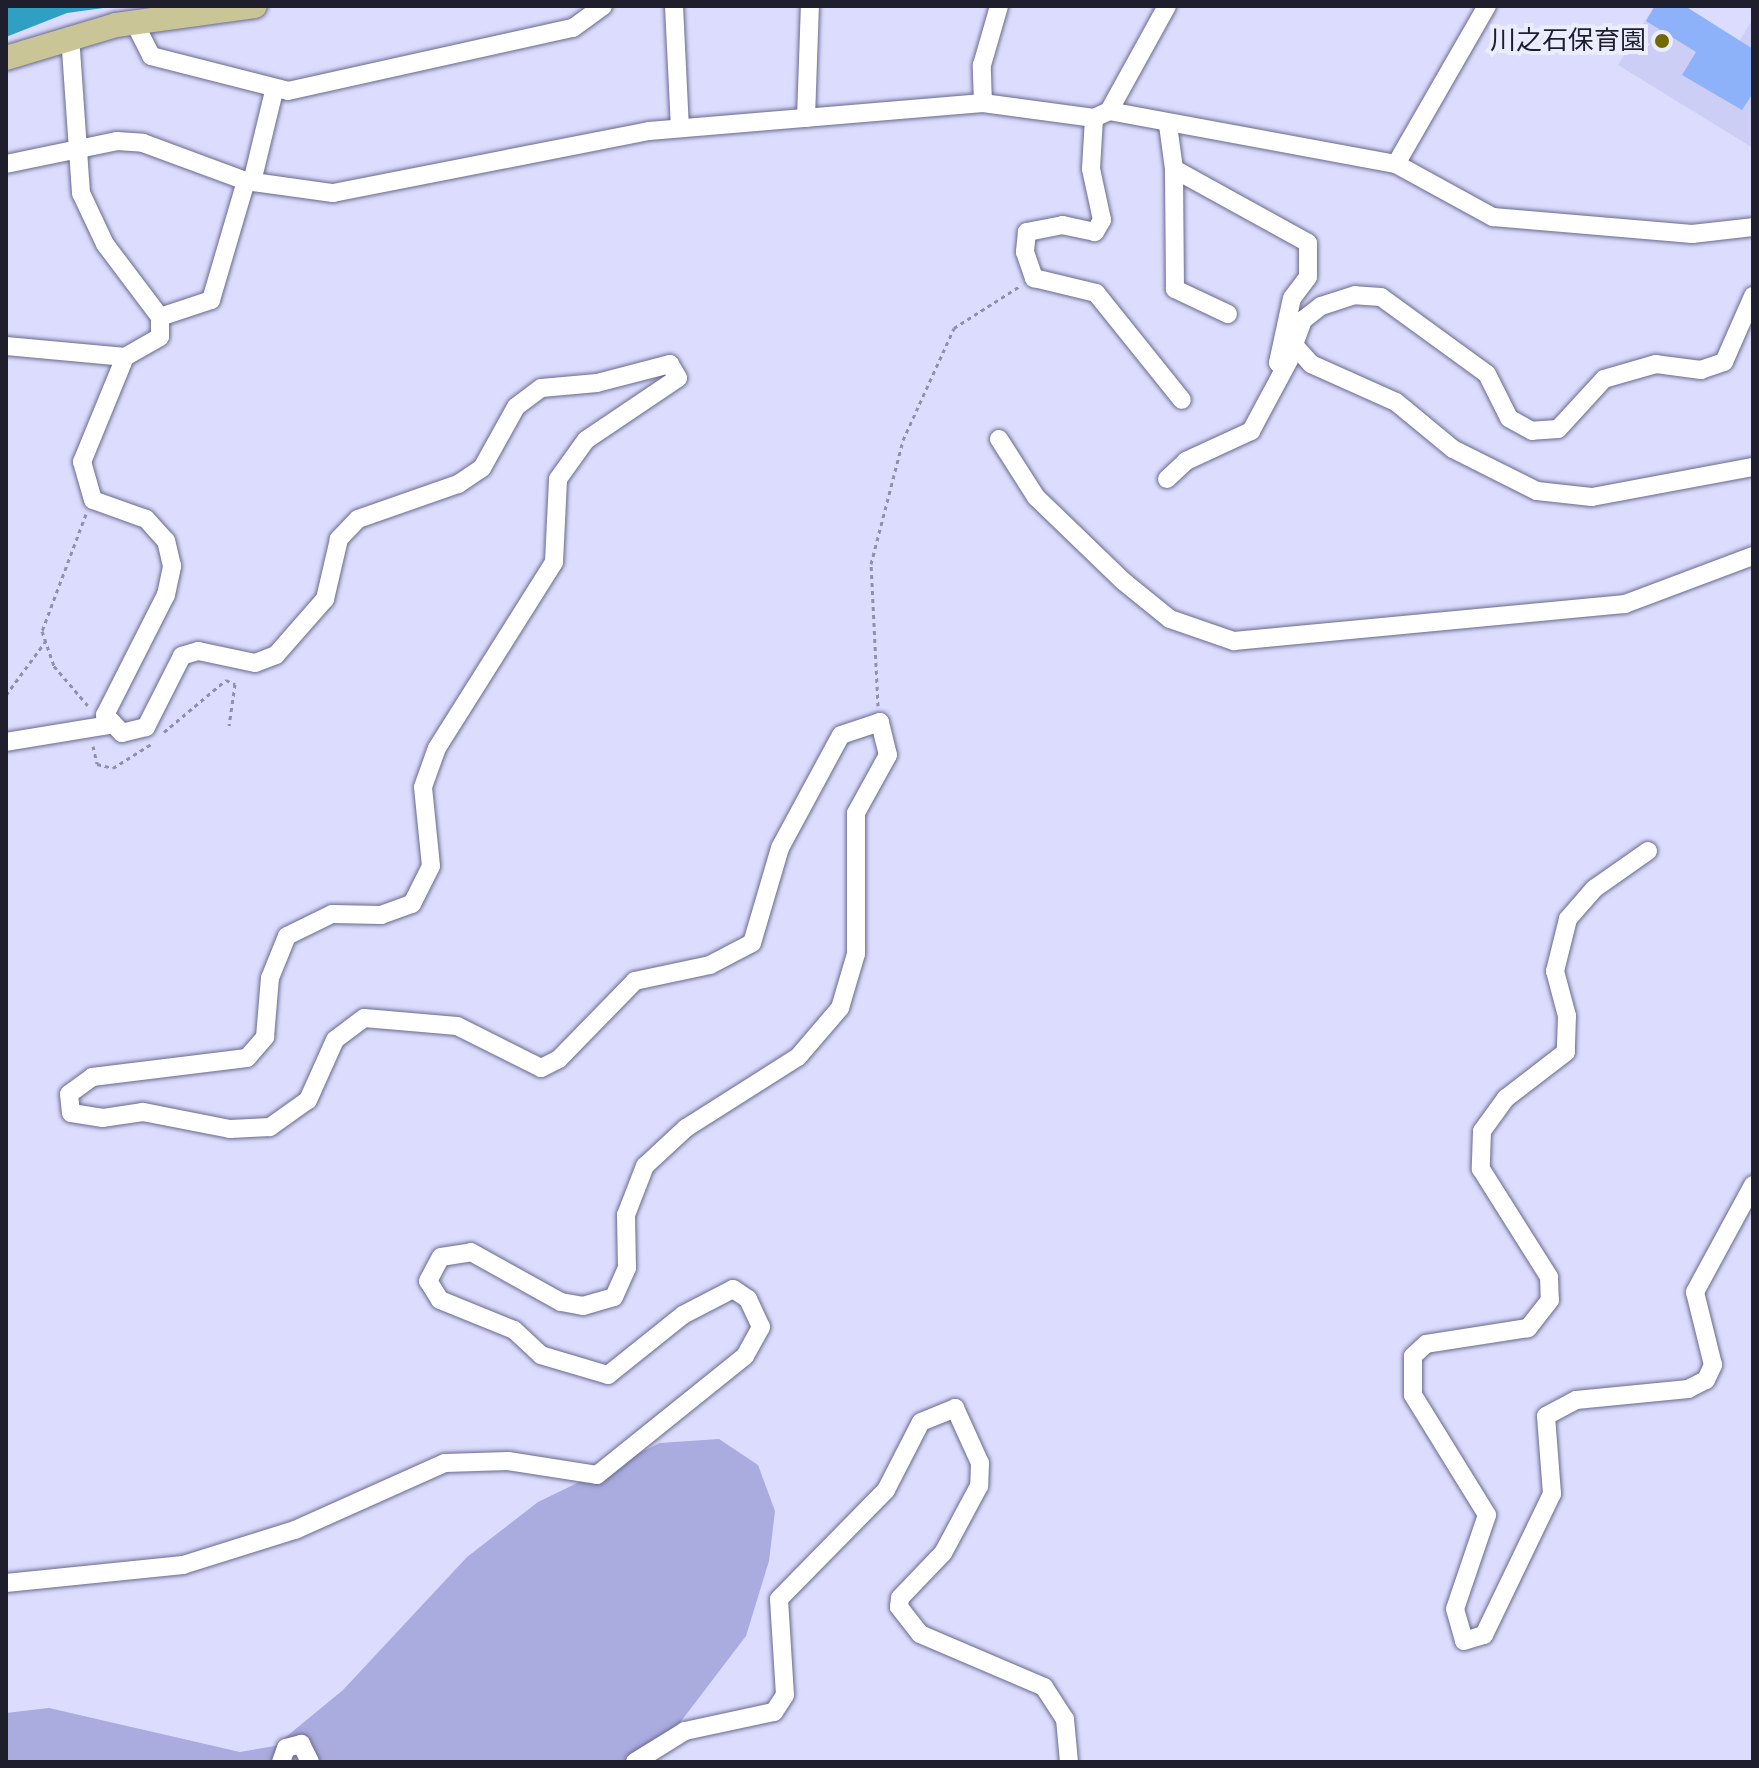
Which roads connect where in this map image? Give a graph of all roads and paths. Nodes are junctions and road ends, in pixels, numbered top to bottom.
1 (255, 6) edge
2 (603, 6) edge
3 (674, 6) edge
4 (810, 6) edge
5 (999, 6) edge
6 (1167, 6) edge
7 (1487, 6) edge
8 (172, 11) edge
9 (134, 22) junction
10 (70, 36) junction
11 (6, 58) edge
12 (274, 91) junction
13 (983, 103) junction
14 (1102, 114) junction
15 (806, 118) junction
16 (1168, 125) junction
17 (680, 128) junction
18 (74, 153) junction
19 (6, 164) edge
20 (1396, 164) junction
21 (1174, 169) junction
22 (249, 182) junction
23 (1753, 227) edge
24 (1034, 278) junction
25 (1753, 296) edge
26 (1228, 314) dead end
27 (160, 317) junction
28 (6, 346) edge
29 (1297, 355) junction
30 (125, 357) junction
31 (1284, 369) junction
32 (1182, 400) dead end
33 (999, 439) dead end
34 (1753, 467) edge
35 (1167, 479) dead end
36 (93, 500) junction
37 (1753, 556) edge
38 (45, 642) junction
39 (6, 695) edge
40 (880, 722) junction
41 (229, 726) dead end
42 (102, 728) junction
43 (6, 742) edge
44 (1648, 851) dead end
45 (1753, 1185) edge
46 (6, 1583) edge
47 (281, 1762) edge
48 (310, 1762) edge
49 (635, 1762) edge
50 (1069, 1762) edge

1 - 8 main road
2 - 12 street
3 - 17 street
4 - 15 street
5 - 13 street
6 - 14 street
7 - 20 street
8 - 9 main road
9 - 10 main road
9 - 12 street
10 - 11 main road
10 - 18 street
12 - 22 street
13 - 14 street
13 - 15 street
14 - 16 street
14 - 24 street
15 - 17 street
16 - 20 street
16 - 21 street
17 - 22 street
18 - 19 street
18 - 22 street
18 - 27 street
20 - 23 street
21 - 26 street
21 - 31 street
22 - 27 street
24 - 32 street
24 - 40 path
25 - 29 street
27 - 30 street
28 - 30 street
29 - 31 street
29 - 34 street
30 - 36 street
31 - 35 street
33 - 37 street
36 - 38 path
36 - 42 street
38 - 39 path
38 - 42 path
40 - 42 street
40 - 46 street
41 - 42 path
42 - 43 street
44 - 45 street
47 - 48 street
49 - 50 street

